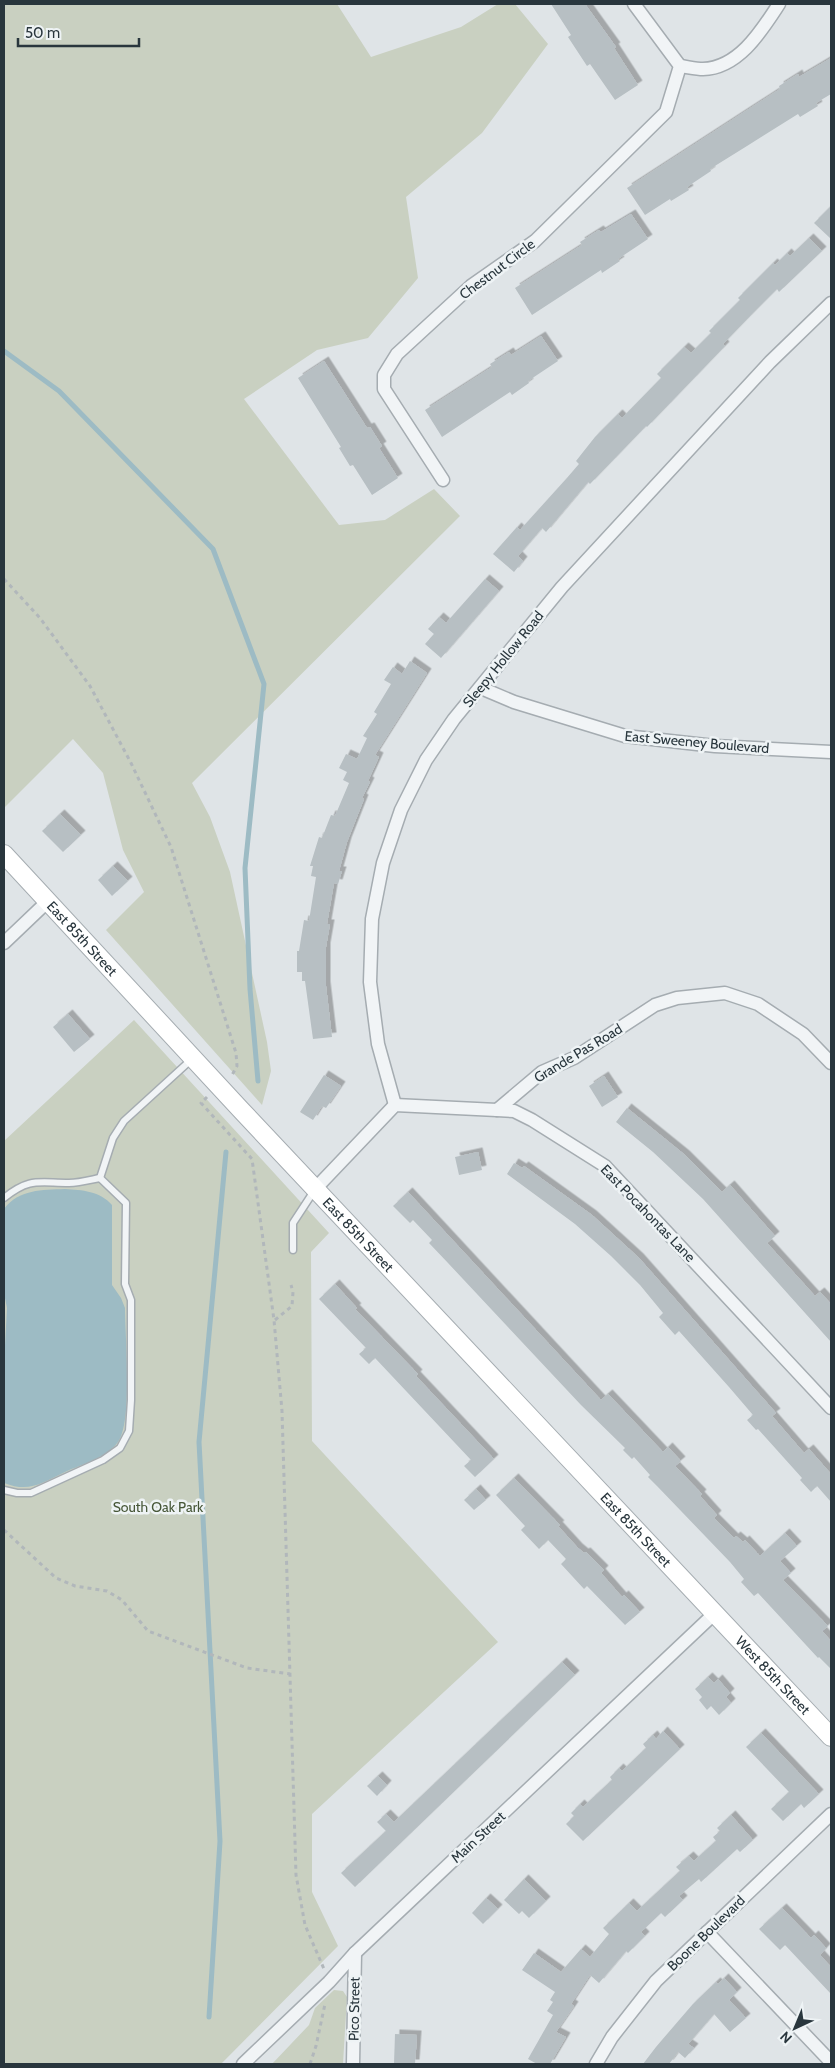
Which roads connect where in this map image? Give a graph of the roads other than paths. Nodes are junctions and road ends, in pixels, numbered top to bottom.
1 (634, 4) edge
2 (779, 4) edge
3 (680, 66) junction
4 (831, 303) edge
5 (443, 480) dead end
6 (480, 688) junction
7 (831, 752) edge
8 (4, 854) edge
9 (47, 902) junction
10 (4, 942) edge
11 (193, 1058) junction
12 (831, 1063) edge
13 (395, 1105) junction
14 (498, 1110) junction
15 (100, 1178) junction
16 (316, 1188) junction
17 (4, 1198) edge
18 (293, 1250) dead end
19 (831, 1408) edge
20 (4, 1490) edge
21 (715, 1613) junction
22 (831, 1737) edge
23 (831, 1814) edge
24 (707, 1932) junction
25 (354, 1953) junction
26 (831, 2062) edge
27 (243, 2064) edge
28 (353, 2064) edge
29 (596, 2064) edge

1 - 3 street
2 - 3 street
3 - 5 street, Chestnut Circle
4 - 6 street, Sleepy Hollow Road
6 - 7 street, East Sweeney Boulevard
6 - 13 street, Sleepy Hollow Road
8 - 9 main road, East 85th Street
9 - 10 street
9 - 11 main road, East 85th Street
11 - 15 lane
11 - 16 main road, East 85th Street
12 - 14 street, Grande Pas Road
13 - 14 street
13 - 16 street
14 - 19 street, East Pocahontas Lane
15 - 17 lane
15 - 20 lane
16 - 18 lane
16 - 21 main road, East 85th Street
21 - 22 main road, West 85th Street
21 - 25 street, Main Street
23 - 24 street, Boone Boulevard
24 - 26 street
24 - 29 street, Boone Boulevard
25 - 27 street, Main Street
25 - 28 street, Pico Street

